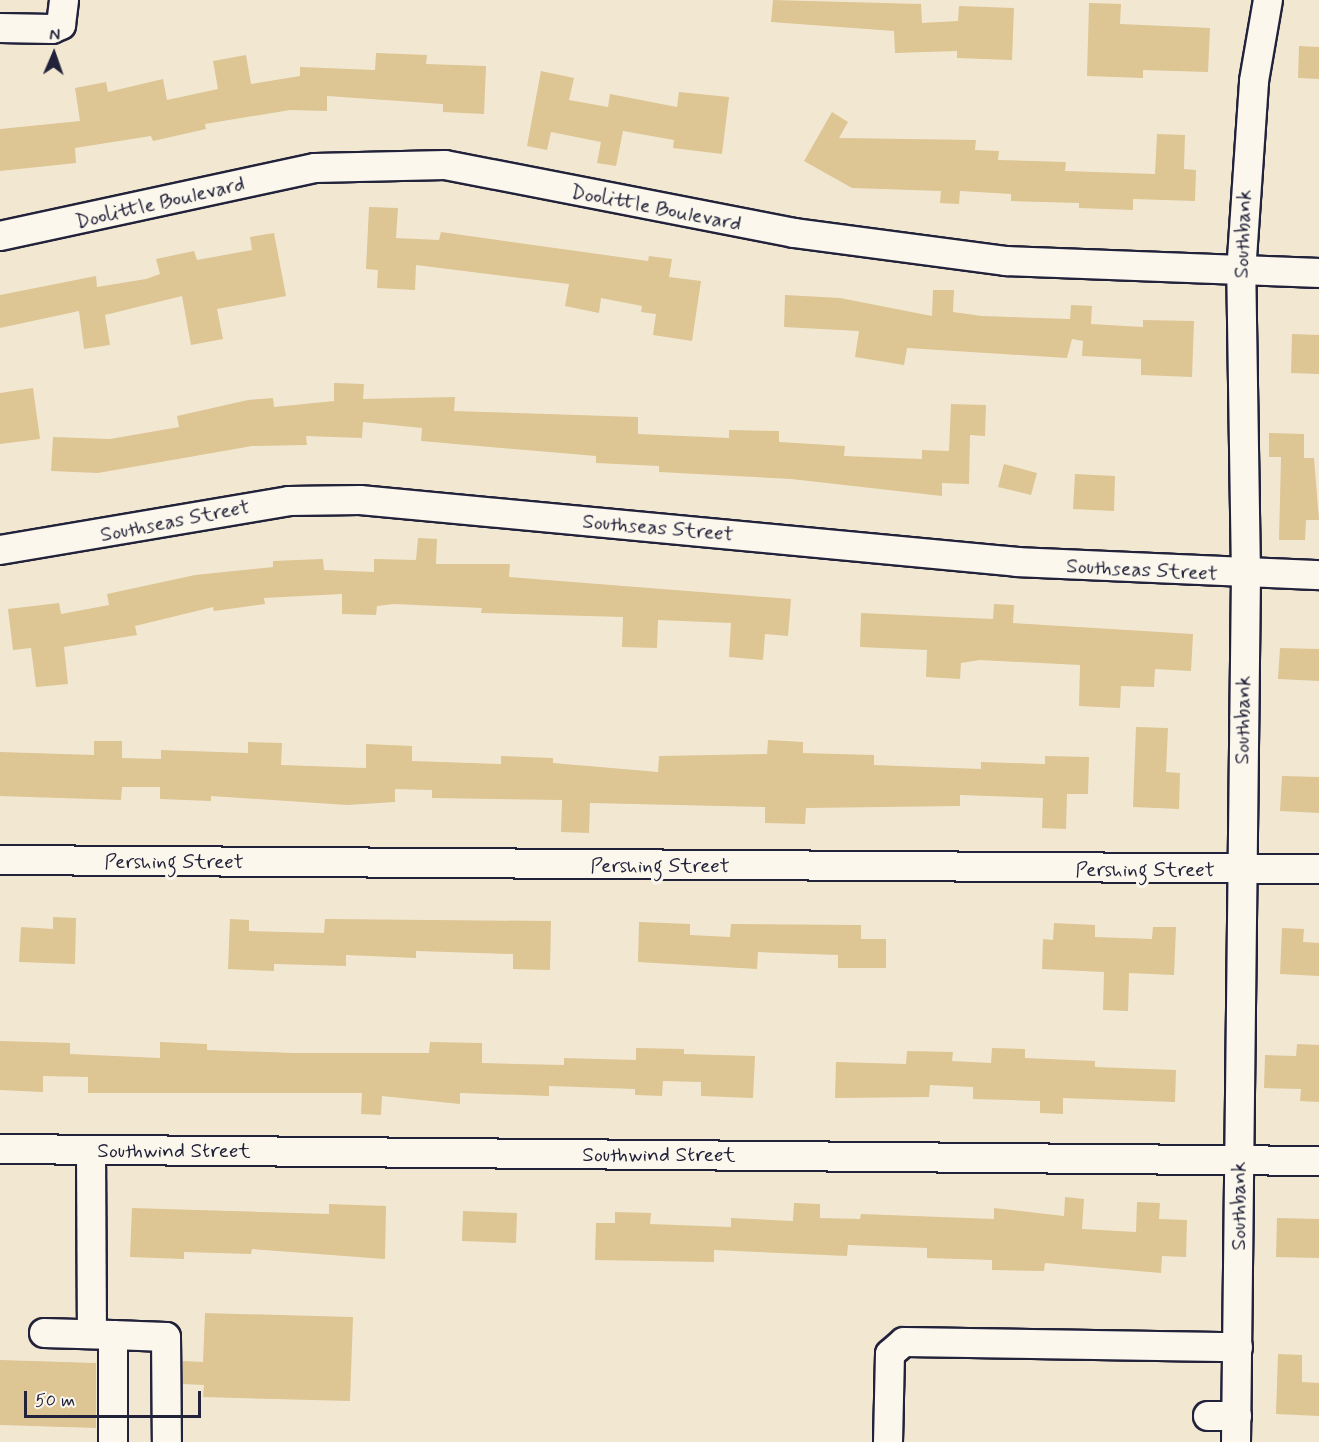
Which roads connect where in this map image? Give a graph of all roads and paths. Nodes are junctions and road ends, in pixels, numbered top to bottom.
1 (64, 0) edge
2 (1268, 0) edge
3 (0, 28) edge
4 (0, 236) edge
5 (1241, 273) junction
6 (1319, 273) edge
7 (0, 550) edge
8 (1246, 575) junction
9 (1319, 575) edge
10 (0, 860) edge
11 (1319, 869) edge
12 (1240, 871) junction
13 (0, 1149) edge
14 (91, 1150) junction
15 (1239, 1160) junction
16 (1319, 1161) edge
17 (44, 1334) dead end
18 (103, 1335) junction
19 (1238, 1347) junction
20 (1208, 1416) dead end
21 (1236, 1429) edge
22 (113, 1442) edge
23 (167, 1442) edge
24 (888, 1442) edge

1 - 3 street
2 - 5 street, Southbank
4 - 5 street, Doolittle Boulevard
5 - 6 street, Doolittle Boulevard
5 - 8 street, Southbank
7 - 8 street, Southseas Street
8 - 9 street, Southseas Street
8 - 12 street, Southbank
10 - 12 street, Pershing Street
11 - 12 street, Pershing Street
12 - 15 street, Southbank
13 - 14 street, Southwind Street
14 - 15 street, Southwind Street
14 - 18 street
15 - 16 street, Southwind Street
15 - 19 street, Southbank
17 - 18 street
18 - 22 street
18 - 23 street
19 - 21 street, Southbank
19 - 24 street
20 - 21 street

